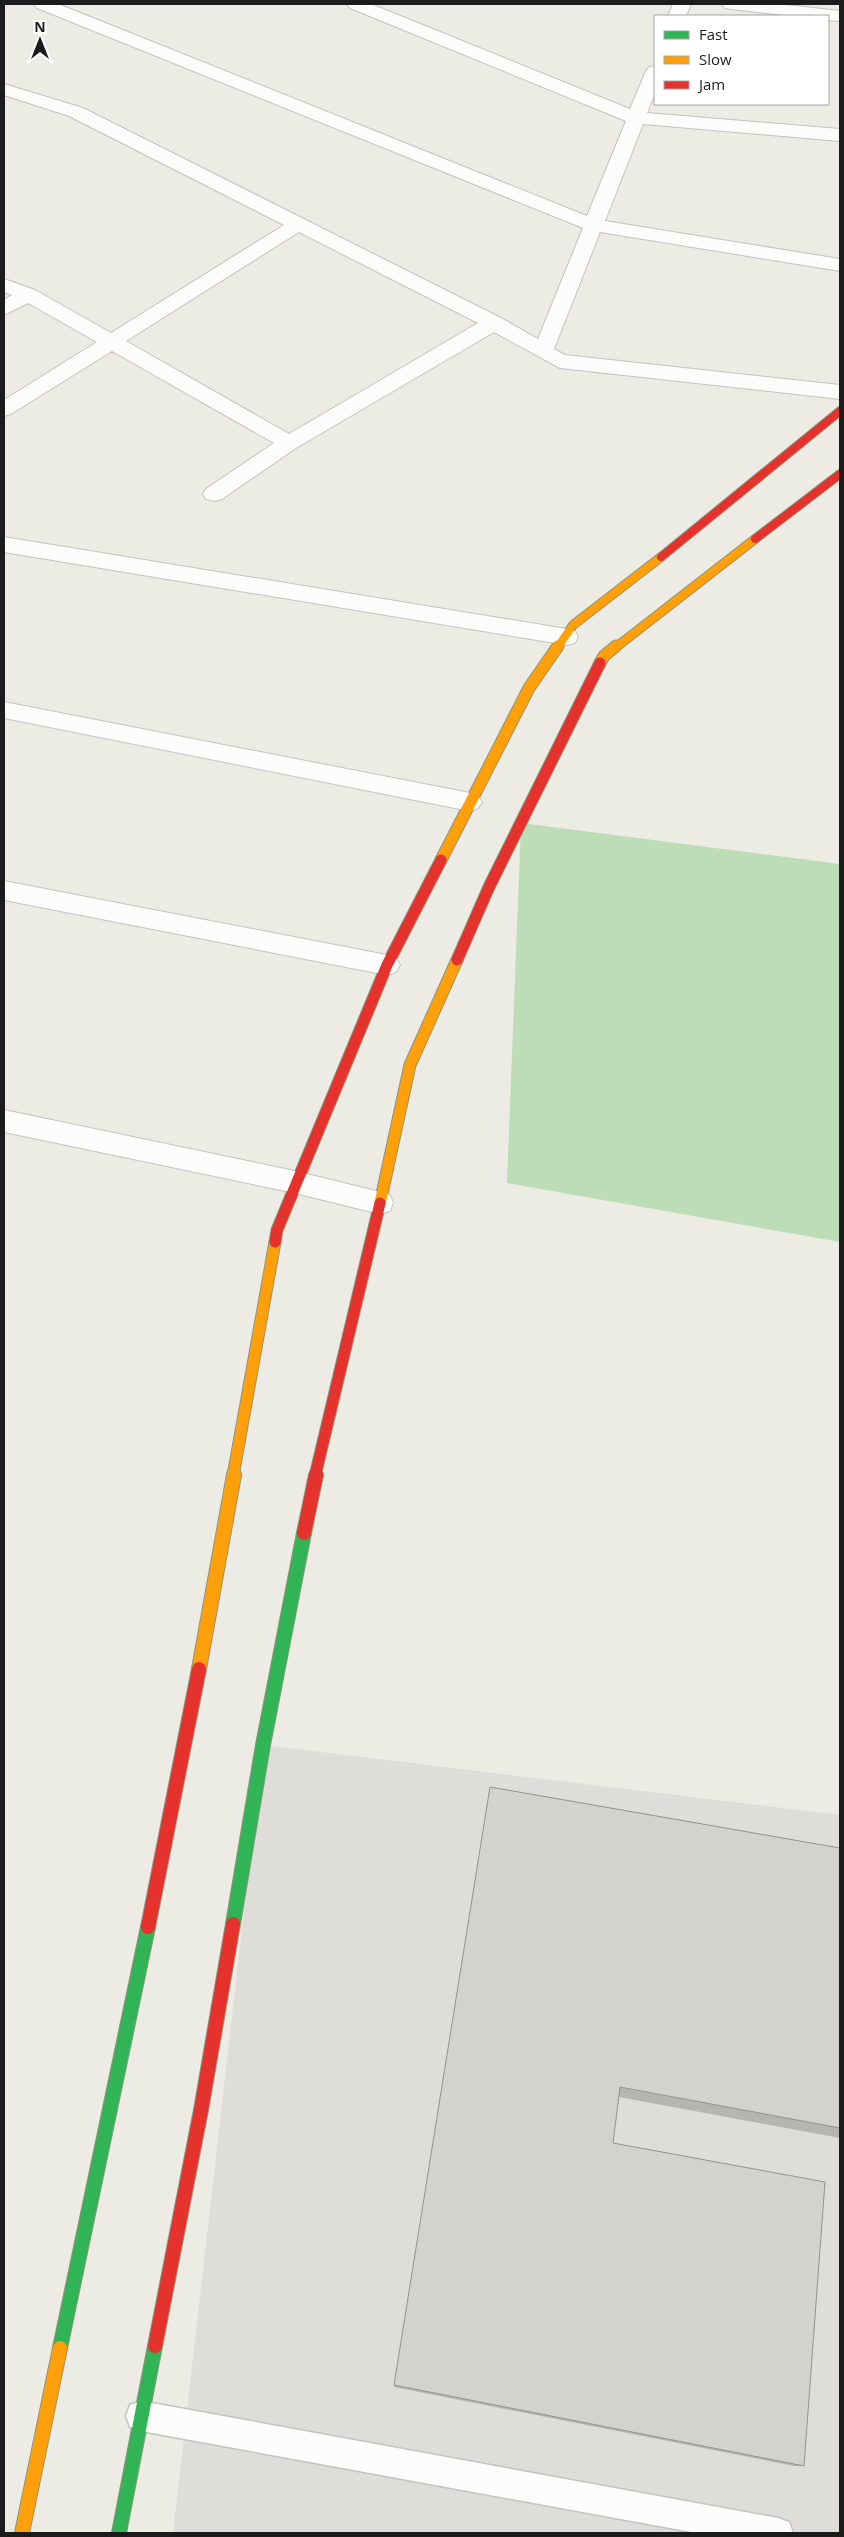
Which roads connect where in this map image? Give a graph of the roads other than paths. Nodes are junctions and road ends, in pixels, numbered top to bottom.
1 (43, 4) edge
2 (356, 4) edge
3 (731, 4) edge
4 (840, 16) edge
5 (654, 73) edge
6 (4, 89) edge
7 (636, 118) junction
8 (840, 135) edge
9 (299, 224) junction
10 (593, 225) junction
11 (840, 265) edge
12 (4, 285) edge
13 (28, 294) junction
14 (4, 309) edge
15 (494, 323) junction
16 (109, 341) junction
17 (543, 351) junction
18 (840, 392) edge
19 (4, 409) edge
20 (840, 410) edge
21 (289, 443) junction
22 (840, 474) edge
23 (214, 494) dead end
24 (4, 544) edge
25 (567, 637) junction
26 (4, 710) edge
27 (470, 802) junction
28 (4, 890) edge
29 (388, 966) junction
30 (4, 1122) edge
31 (295, 1182) junction
32 (380, 1203) junction
33 (141, 2416) junction
34 (22, 2533) edge
35 (119, 2533) edge
36 (778, 2533) edge

1 - 10 street
2 - 7 street
3 - 4 street
5 - 7 street
6 - 9 street
7 - 8 street
7 - 10 street
9 - 15 street
9 - 16 street
10 - 11 street
10 - 17 street
12 - 13 street
13 - 14 street
13 - 16 street
15 - 17 street
15 - 21 street
16 - 19 street
16 - 21 street
17 - 18 street
20 - 25 street
21 - 23 street
22 - 32 street
24 - 25 street
25 - 27 street
26 - 27 street
27 - 29 street
28 - 29 street
29 - 31 street
30 - 31 street
31 - 32 street
31 - 34 street
32 - 33 street
33 - 35 street
33 - 36 lane

